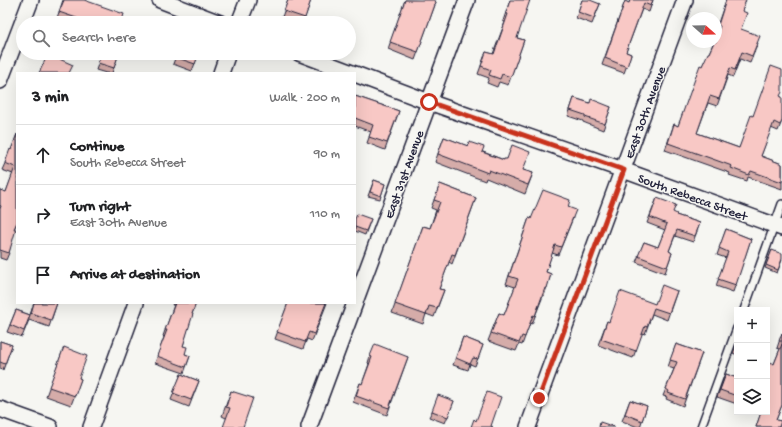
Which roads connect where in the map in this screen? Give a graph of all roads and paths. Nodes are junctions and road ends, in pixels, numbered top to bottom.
1 (31, 0) edge
2 (160, 0) edge
3 (248, 0) edge
4 (467, 0) edge
5 (685, 0) edge
6 (25, 16) edge
7 (202, 16) edge
8 (242, 16) edge
9 (16, 39) edge
10 (226, 60) edge
11 (318, 60) edge
12 (221, 72) edge
13 (349, 72) edge
14 (356, 74) edge
15 (0, 81) edge
16 (429, 102) junction
17 (624, 170) junction
18 (782, 204) edge
19 (778, 227) edge
20 (356, 300) edge
21 (136, 304) edge
22 (355, 304) edge
23 (745, 307) edge
24 (734, 336) edge
25 (0, 409) edge
26 (50, 427) edge
27 (91, 427) edge
28 (309, 427) edge
29 (528, 427) edge
30 (701, 427) edge

1 - 6 street
2 - 7 street
3 - 8 street
4 - 16 street, East 31st Avenue
5 - 17 street, East 30th Avenue
9 - 15 street
10 - 12 street
11 - 13 street
14 - 16 street, South Rebecca Street
16 - 17 street, South Rebecca Street
16 - 20 street, East 31st Avenue
17 - 19 street, South Rebecca Street
17 - 29 street, East 30th Avenue
18 - 19 lane
19 - 23 lane
21 - 27 street
22 - 28 street, East 31st Avenue
24 - 30 lane
25 - 26 street

